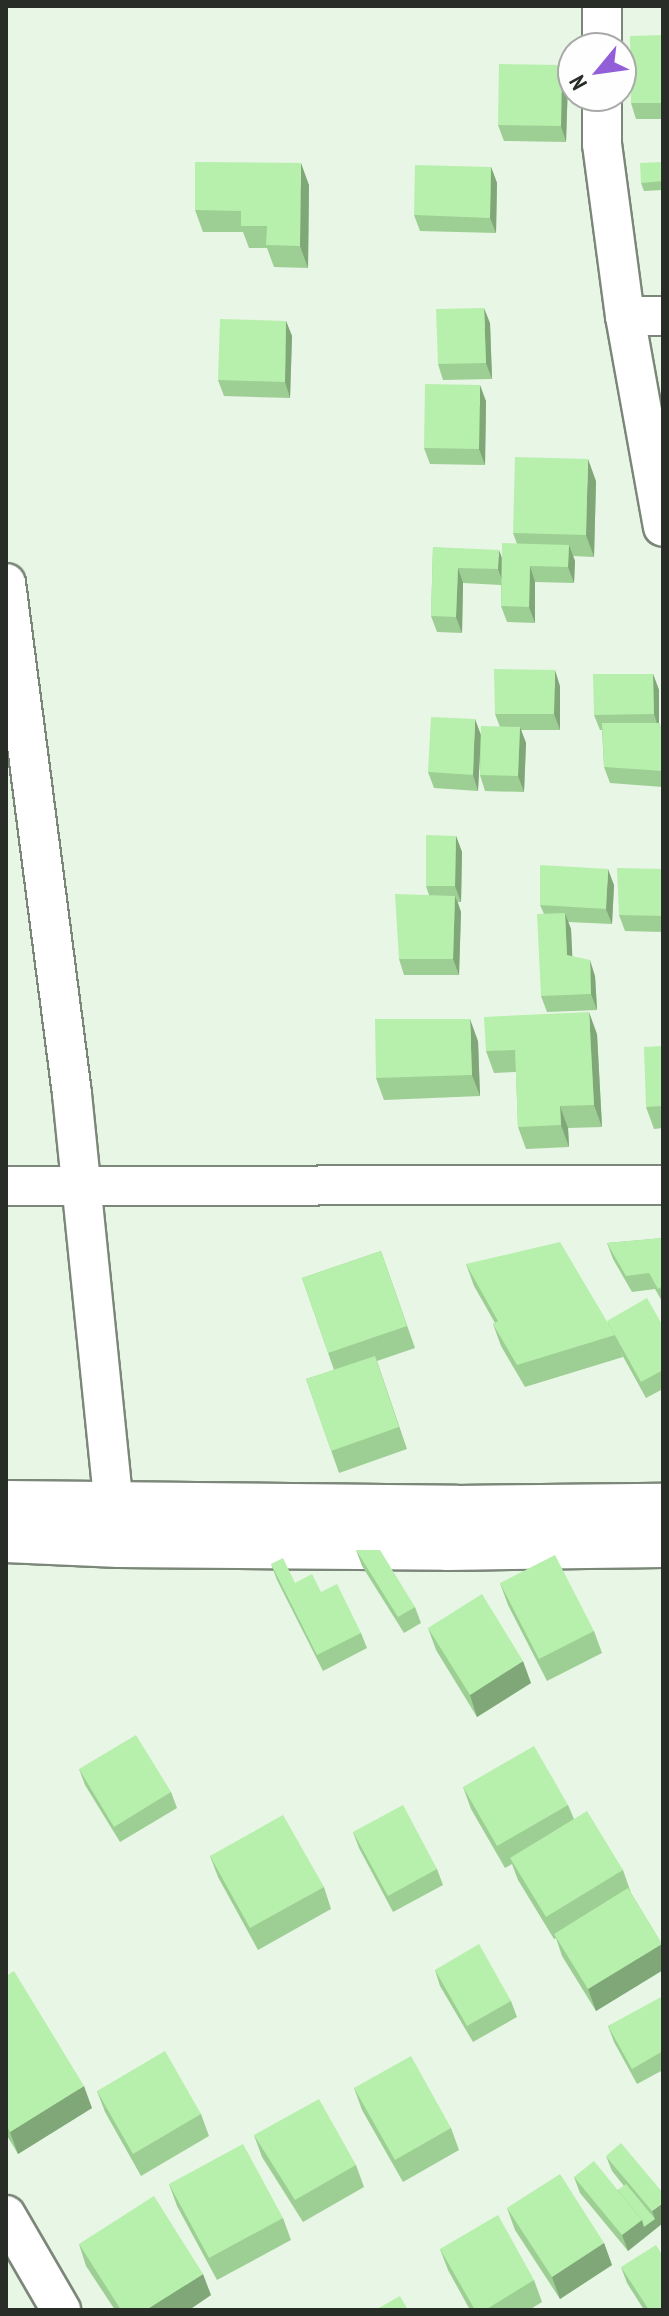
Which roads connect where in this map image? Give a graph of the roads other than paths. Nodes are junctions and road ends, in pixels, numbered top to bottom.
1 (602, 6) edge
2 (602, 32) edge
3 (602, 112) edge
4 (625, 316) junction
5 (663, 316) edge
6 (663, 527) edge
7 (6, 583) edge
8 (79, 1185) junction
9 (663, 1185) edge
10 (6, 1186) edge
11 (6, 1503) edge
12 (663, 1506) edge
13 (116, 1526) junction
14 (6, 1540) edge
15 (663, 1545) edge
16 (6, 2215) edge
17 (61, 2310) edge

1 - 2 street
3 - 4 street
4 - 5 street
4 - 6 street
7 - 8 street
8 - 9 street
8 - 10 street
8 - 13 street
11 - 13 street
12 - 13 street
13 - 14 street
13 - 15 street
16 - 17 street

